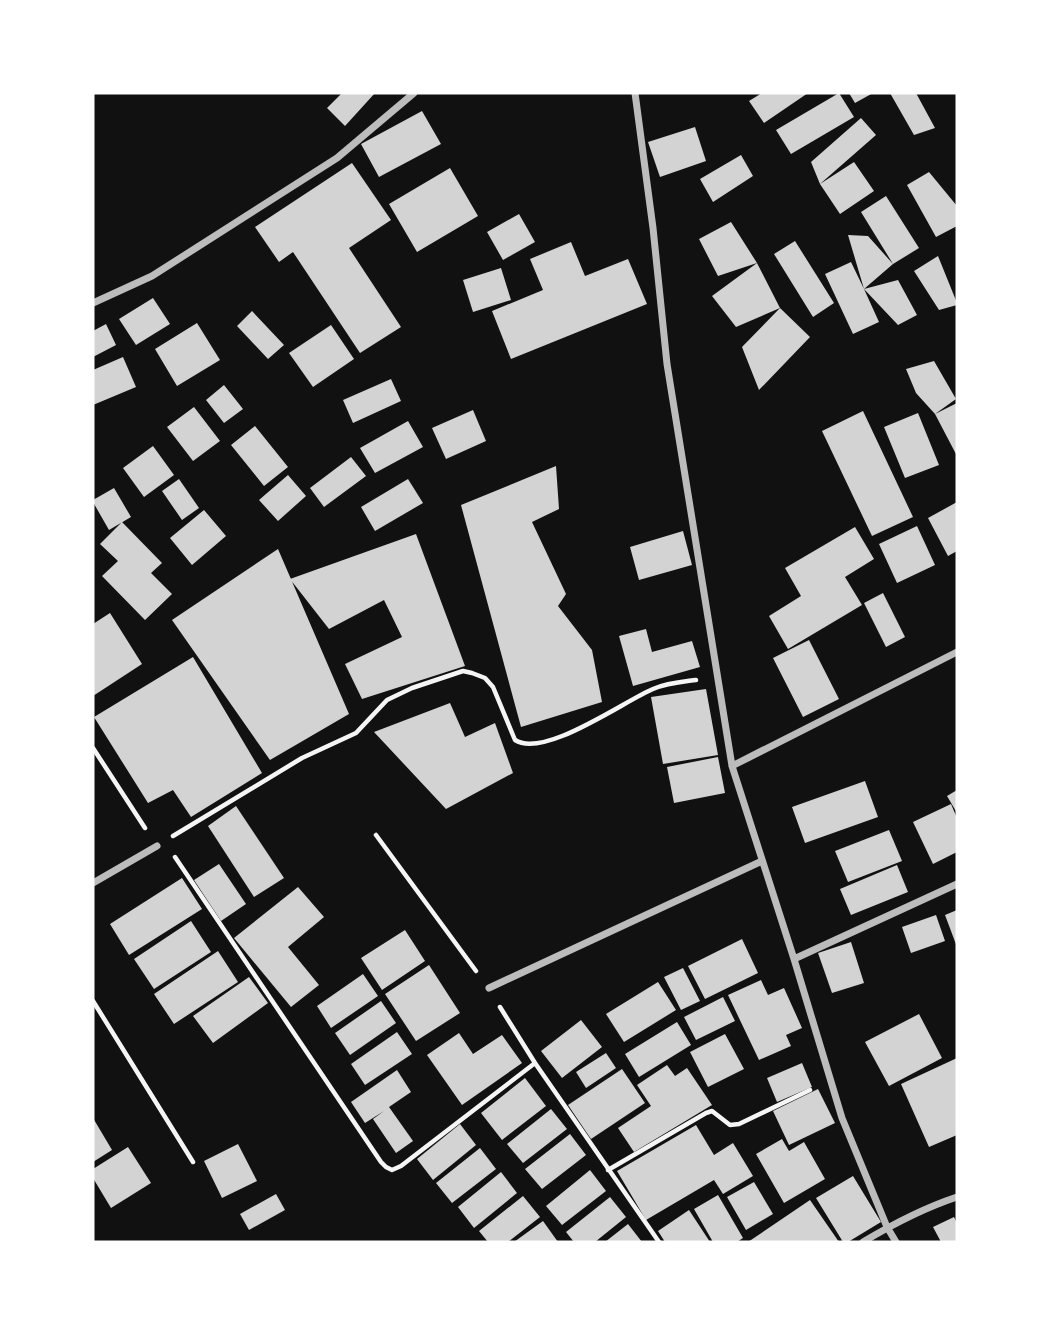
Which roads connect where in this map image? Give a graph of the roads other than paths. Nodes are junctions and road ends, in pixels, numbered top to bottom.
1 (414, 93) edge
2 (635, 93) edge
3 (93, 303) edge
4 (957, 652) edge
5 (732, 766) junction
6 (157, 846) dead end
7 (762, 861) junction
8 (93, 883) edge
9 (957, 884) edge
10 (794, 960) junction
11 (489, 988) road end
12 (957, 1197) edge
13 (887, 1227) junction
14 (863, 1242) edge
15 (896, 1242) edge

1 - 3 street
2 - 5 street
4 - 5 street
5 - 7 street
6 - 8 street
7 - 10 street
7 - 11 street
9 - 10 street
10 - 13 street
12 - 13 street
13 - 14 street
13 - 15 street

